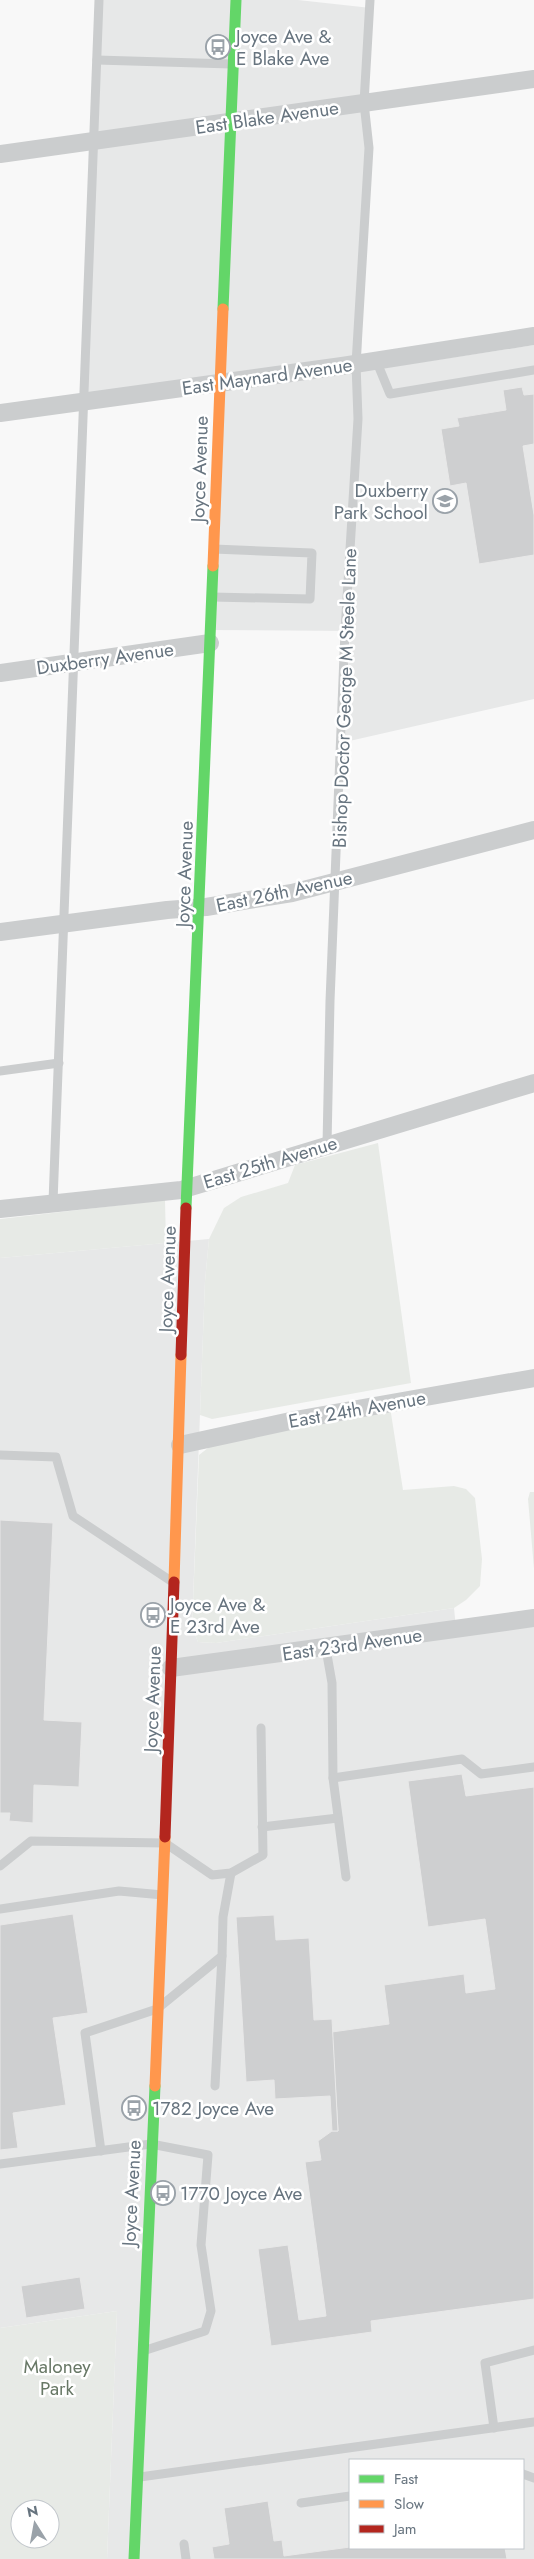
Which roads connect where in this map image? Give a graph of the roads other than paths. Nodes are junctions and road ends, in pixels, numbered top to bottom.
1 (99, 0) edge
2 (236, 0) edge
3 (370, 0) edge
4 (97, 60) junction
5 (233, 64) junction
6 (534, 80) edge
7 (364, 103) junction
8 (231, 122) junction
9 (94, 141) junction
10 (0, 154) edge
11 (534, 336) edge
12 (376, 360) junction
13 (356, 364) junction
14 (534, 370) edge
15 (220, 383) junction
16 (84, 401) junction
17 (0, 413) edge
18 (214, 549) junction
19 (212, 597) junction
20 (210, 643) junction
21 (74, 662) junction
22 (0, 673) edge
23 (534, 830) edge
24 (336, 882) junction
25 (200, 907) junction
26 (64, 923) junction
27 (0, 932) edge
28 (58, 1063) junction
29 (0, 1071) edge
30 (534, 1083) edge
31 (327, 1145) junction
32 (188, 1188) junction
33 (53, 1202) junction
34 (0, 1209) edge
35 (534, 1378) edge
36 (180, 1445) junction
37 (0, 1455) edge
38 (174, 1582) junction
39 (534, 1618) edge
40 (326, 1649) junction
41 (171, 1668) junction
42 (261, 1728) dead end
43 (534, 1767) edge
44 (333, 1778) junction
45 (338, 1818) junction
46 (262, 1826) junction
47 (165, 1843) junction
48 (0, 1866) edge
49 (230, 1873) junction
50 (346, 1877) dead end
51 (163, 1896) junction
52 (0, 1909) edge
53 (222, 1956) junction
54 (158, 2009) junction
55 (215, 2086) dead end
56 (151, 2144) junction
57 (101, 2151) junction
58 (0, 2164) edge
59 (534, 2350) edge
60 (142, 2352) junction
61 (534, 2422) edge
62 (494, 2428) junction
63 (138, 2477) junction
64 (349, 2496) edge
65 (301, 2503) dead end
66 (184, 2544) dead end
67 (134, 2559) edge
68 (186, 2559) edge

1 - 4 lane
2 - 5 street, Joyce Avenue
3 - 7 lane, Bishop Doctor George M Steele Lane
4 - 5 lane
4 - 9 lane
5 - 8 street, Joyce Avenue
6 - 7 street, East Blake Avenue
7 - 8 street, East Blake Avenue
7 - 13 lane, Bishop Doctor George M Steele Lane
8 - 9 street, East Blake Avenue
8 - 15 street, Joyce Avenue
9 - 10 street, East Blake Avenue
9 - 16 lane
11 - 12 street, East Maynard Avenue
12 - 13 street, East Maynard Avenue
12 - 14 lane
13 - 15 street, East Maynard Avenue
13 - 24 lane, Bishop Doctor George M Steele Lane
15 - 16 street, East Maynard Avenue
15 - 18 street, Joyce Avenue
16 - 17 street, East Maynard Avenue
16 - 21 lane
18 - 19 street, Joyce Avenue
18 - 19 lane
19 - 20 street, Joyce Avenue
20 - 21 street, Duxberry Avenue
20 - 25 street, Joyce Avenue
21 - 22 street, Duxberry Avenue
21 - 26 lane
23 - 24 street, East 26th Avenue
24 - 25 street, East 26th Avenue
24 - 31 lane, Bishop Doctor George M Steele Lane
25 - 26 street, East 26th Avenue
25 - 32 street, Joyce Avenue
26 - 27 street, East 26th Avenue
26 - 28 lane
28 - 29 lane
28 - 33 lane
30 - 31 street, East 25th Avenue
31 - 32 street, East 25th Avenue
32 - 33 street, East 25th Avenue
32 - 36 street, Joyce Avenue
33 - 34 street, East 25th Avenue
35 - 36 street, East 24th Avenue
36 - 38 street, Joyce Avenue
37 - 38 lane
38 - 41 street, Joyce Avenue
39 - 40 street, East 23rd Avenue
40 - 41 street, East 23rd Avenue
40 - 44 lane
41 - 47 street, Joyce Avenue
42 - 46 lane
43 - 44 lane
44 - 45 lane
45 - 46 lane
45 - 50 lane
46 - 49 lane
47 - 48 lane
47 - 49 lane
47 - 51 street, Joyce Avenue
49 - 53 lane
51 - 52 lane
51 - 54 street, Joyce Avenue
53 - 54 lane
53 - 55 lane
54 - 56 street, Joyce Avenue
54 - 57 lane
56 - 57 lane
56 - 60 street, Joyce Avenue
56 - 60 lane
57 - 58 lane
59 - 62 lane
60 - 63 street, Joyce Avenue
61 - 62 lane
62 - 63 lane
63 - 67 street, Joyce Avenue
64 - 65 lane
66 - 68 lane

